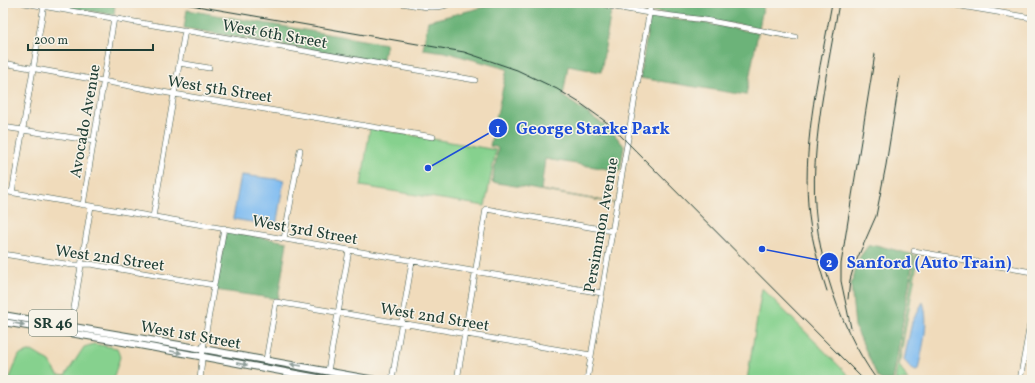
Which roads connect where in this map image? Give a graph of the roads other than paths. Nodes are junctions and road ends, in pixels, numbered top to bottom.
1 (24, 3) edge
2 (401, 3) edge
3 (602, 3) edge
4 (651, 3) edge
5 (448, 4) edge
6 (44, 5) edge
7 (955, 5) dead end
8 (649, 13) junction
9 (114, 18) junction
10 (1032, 18) edge
11 (185, 30) junction
12 (795, 37) dead end
13 (3, 63) edge
14 (179, 63) junction
15 (209, 68) dead end
16 (33, 69) junction
17 (475, 80) dead end
18 (103, 82) junction
19 (174, 94) junction
20 (3, 127) edge
21 (23, 130) junction
22 (433, 137) dead end
23 (94, 141) junction
24 (300, 150) dead end
25 (3, 191) edge
26 (12, 193) junction
27 (82, 205) junction
28 (91, 206) junction
29 (153, 217) junction
30 (224, 228) junction
31 (612, 231) junction
32 (284, 239) junction
33 (349, 250) junction
34 (914, 251) dead end
35 (3, 254) edge
36 (412, 261) junction
37 (81, 265) junction
38 (475, 271) junction
39 (1032, 272) edge
40 (214, 285) junction
41 (602, 293) junction
42 (338, 313) junction
43 (1032, 313) edge
44 (3, 315) edge
45 (3, 322) edge
46 (402, 324) junction
47 (71, 326) junction
48 (50, 330) junction
49 (465, 334) junction
50 (203, 349) junction
51 (591, 356) junction
52 (203, 357) junction
53 (266, 360) junction
54 (328, 371) junction
55 (306, 376) junction
56 (359, 377) junction
57 (200, 380) edge
58 (328, 380) edge
59 (375, 380) edge
60 (392, 380) edge
61 (457, 380) edge
62 (587, 380) edge
63 (1020, 380) edge

1 - 6 street, West 6th Street
2 - 5 street
3 - 8 street
4 - 8 street, Persimmon Avenue
6 - 9 street, West 6th Street
6 - 16 street
7 - 10 street
8 - 12 street
8 - 31 street, Persimmon Avenue
9 - 11 street, West 6th Street
9 - 18 street, Avocado Avenue
11 - 14 street
11 - 17 street, West 6th Street
13 - 16 street, West 5th Street
14 - 15 street
14 - 19 street
16 - 18 street, West 5th Street
16 - 21 street
18 - 19 street, West 5th Street
18 - 23 street, Avocado Avenue
19 - 22 street, West 5th Street
19 - 29 street
20 - 21 street
21 - 23 street
21 - 26 street
23 - 27 street, Avocado Avenue
24 - 32 street
25 - 26 street, West 3rd Street
26 - 27 street, West 3rd Street
27 - 28 street, West 3rd Street
28 - 29 street, West 3rd Street
28 - 37 street
29 - 30 street, West 3rd Street
30 - 32 street, West 3rd Street
30 - 40 street
31 - 38 street
31 - 41 street, Persimmon Avenue
32 - 33 street, West 3rd Street
33 - 36 street, West 3rd Street
33 - 42 street
34 - 39 street
35 - 37 street, West 2nd Street
36 - 38 street, West 3rd Street
36 - 46 street
37 - 40 street, West 2nd Street
37 - 47 street
38 - 41 street, West 3rd Street
38 - 49 street
40 - 50 street
41 - 51 street, Persimmon Avenue
42 - 46 street, West 2nd Street
42 - 53 street, West 2nd Street
42 - 54 street
43 - 63 street
44 - 47 main road, West 1st Street / SR 46
45 -> 48 main road, West 1st Street / SR 46
46 - 49 street, West 2nd Street
46 - 60 street
47 - 48 main road
47 - 50 main road, West 1st Street / SR 46
48 -> 52 main road, West 1st Street / SR 46
49 - 51 street, West 2nd Street
49 - 61 street
50 - 52 street
50 - 53 main road, West 1st Street / SR 46
51 - 62 street, Persimmon Avenue
52 -> 55 main road, West 1st Street / SR 46
52 - 57 street
54 -> 53 main road, West 1st Street / SR 46
54 - 55 main road
54 - 56 main road, West 1st Street / SR 46
55 - 58 main road, West 1st Street / SR 46
56 - 58 main road, West 1st Street
56 - 59 main road, West 1st Street / SR 46

